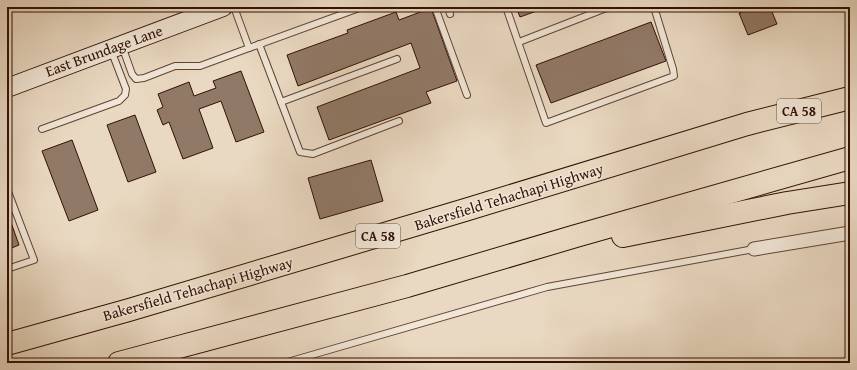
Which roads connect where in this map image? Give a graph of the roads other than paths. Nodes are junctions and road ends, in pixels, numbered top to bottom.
1 (223, 7) edge
2 (234, 7) edge
3 (362, 7) edge
4 (435, 7) edge
5 (448, 7) edge
6 (506, 7) edge
7 (609, 7) edge
8 (654, 7) edge
9 (450, 14) dead end
10 (519, 42) junction
11 (259, 44) junction
12 (116, 47) junction
13 (249, 48) junction
14 (396, 59) dead end
15 (850, 82) edge
16 (7, 88) edge
17 (467, 95) dead end
18 (850, 98) edge
19 (281, 102) junction
20 (399, 121) dead end
21 (747, 124) junction
22 (42, 129) dead end
23 (850, 158) edge
24 (7, 189) edge
25 (850, 193) edge
26 (850, 233) edge
27 (541, 246) junction
28 (754, 250) joint
29 (7, 269) edge
30 (7, 344) edge
31 (119, 363) edge
32 (284, 363) edge

1 - 12 main road, East Brundage Lane
2 - 13 lane
3 - 11 lane
4 - 17 lane
5 - 9 lane
6 - 10 lane
7 - 10 lane
8 - 10 lane
11 - 13 lane
11 - 19 lane
12 - 13 lane
12 - 16 main road, East Brundage Lane
12 - 22 lane
14 - 19 lane
15 - 21 highway
18 - 21 highway, Bakersfield Tehachapi Highway / CA 58
19 - 20 lane
21 - 30 highway, Bakersfield Tehachapi Highway / CA 58
23 - 27 highway
24 - 29 lane
25 - 27 highway
26 - 28 street
27 - 31 highway
28 - 32 lane

